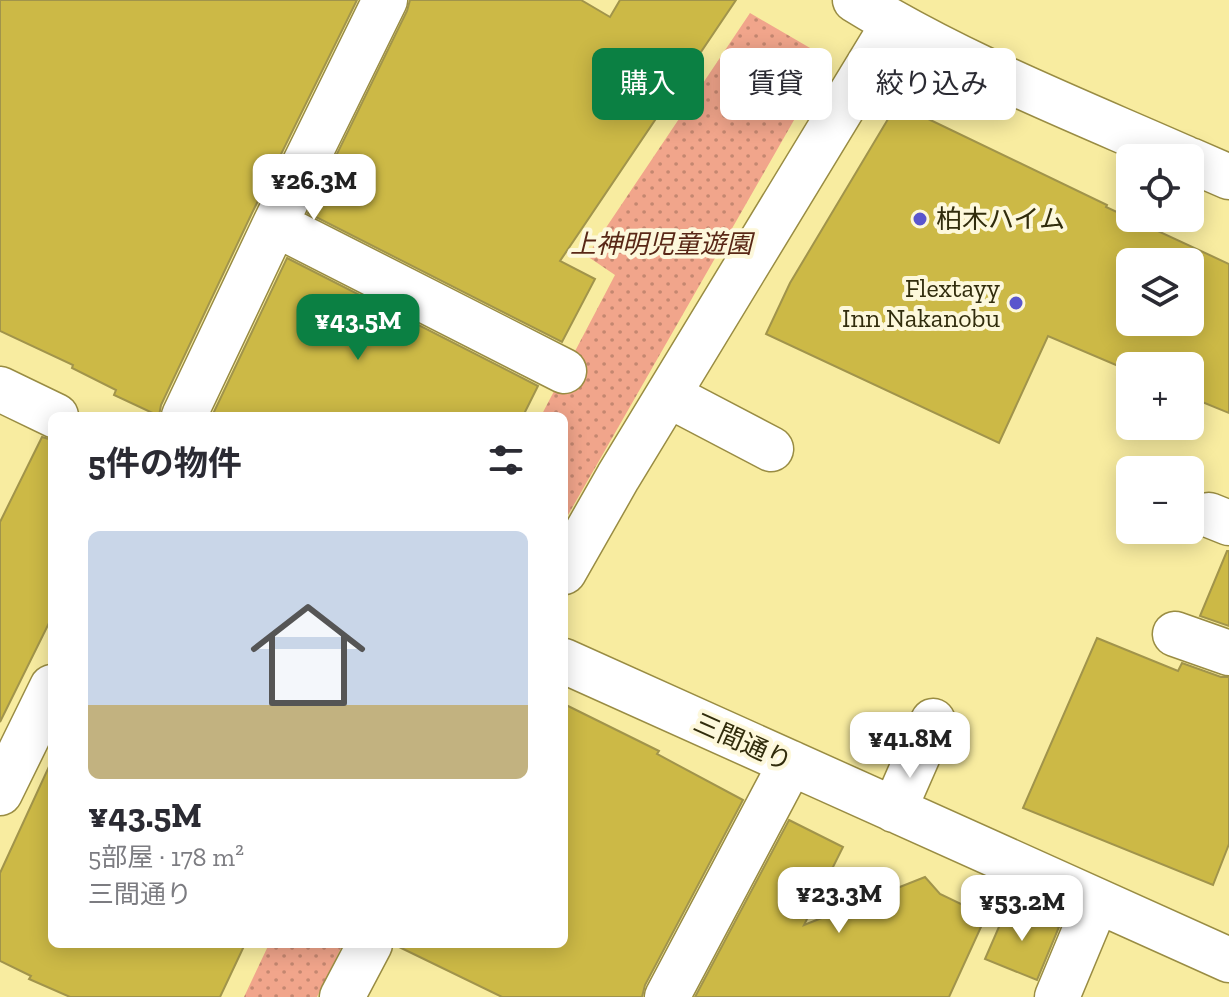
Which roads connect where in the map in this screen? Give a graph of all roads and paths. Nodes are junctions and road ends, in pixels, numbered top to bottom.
1 (385, 0) edge
2 (856, 0) edge
3 (894, 23) junction
4 (1154, 144) edge
5 (1204, 166) edge
6 (1229, 177) edge
7 (275, 224) junction
8 (564, 371) dead end
9 (0, 389) edge
10 (668, 395) junction
11 (48, 412) edge
12 (186, 412) edge
13 (771, 449) dead end
14 (568, 565) edge
15 (1175, 634) dead end
16 (1229, 653) edge
17 (568, 663) edge
18 (48, 695) edge
19 (933, 721) dead end
20 (791, 763) junction
21 (0, 793) edge
22 (894, 810) junction
23 (1097, 901) junction
24 (368, 948) edge
25 (1229, 960) edge
26 (342, 997) edge
27 (667, 997) edge
28 (1057, 997) edge

1 - 7 street
2 - 3 street
3 - 4 street
3 - 10 street
5 - 6 street
7 - 8 street
7 - 12 street
9 - 11 street
10 - 13 street
10 - 14 street
15 - 16 street
17 - 20 street, 三間通り
18 - 21 street
19 - 22 street
20 - 22 street, 三間通り
20 - 27 street
22 - 23 street, 三間通り
23 - 25 street, 三間通り
23 - 28 street
24 - 26 street

